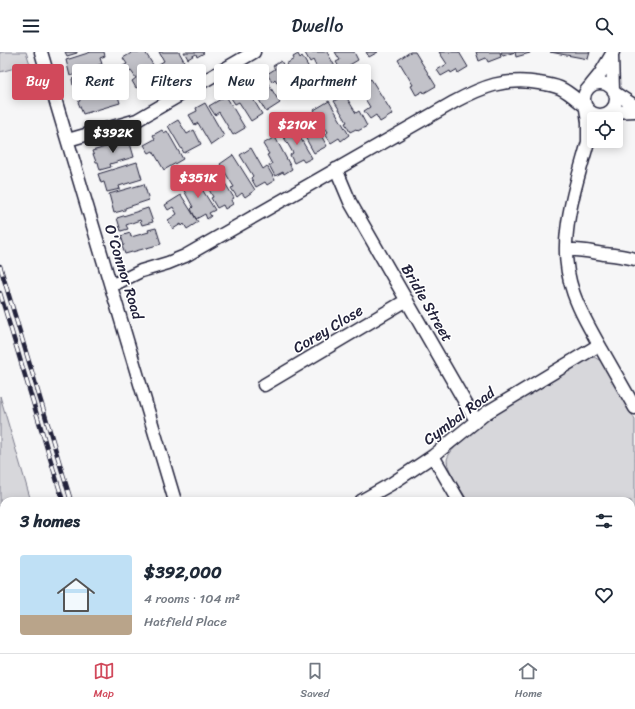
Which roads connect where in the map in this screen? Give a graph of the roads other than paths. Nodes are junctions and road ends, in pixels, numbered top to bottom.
1 (41, 52) edge
2 (254, 52) edge
3 (612, 53) edge
4 (590, 86) junction
5 (560, 88) junction
6 (614, 91) junction
7 (635, 106) edge
8 (585, 108) junction
9 (635, 111) edge
10 (590, 112) edge
11 (610, 112) edge
12 (623, 113) edge
13 (587, 117) edge
14 (68, 140) junction
15 (588, 148) edge
16 (332, 171) junction
17 (566, 254) junction
18 (635, 259) edge
19 (109, 281) junction
20 (407, 300) junction
21 (599, 345) junction
22 (264, 385) dead end
23 (635, 408) edge
24 (476, 420) junction
25 (433, 456) junction
26 (174, 497) edge
27 (368, 497) edge
28 (457, 497) edge

1 - 14 street, O'Connor Road
2 - 14 street
3 - 4 street
3 - 6 street
4 - 5 street
4 - 6 street
4 - 8 street
5 - 8 street
5 - 16 street
6 - 7 street
6 - 11 street
8 - 10 street
8 - 13 street
9 - 12 street
14 - 19 street, O'Connor Road
15 - 17 street
16 - 19 street
16 - 20 street, Bridie Street
17 - 18 street
17 - 21 street
19 - 26 street, O'Connor Road
20 - 22 street, Corey Close
20 - 24 street, Bridie Street
21 - 23 street
21 - 24 street, Cymbal Road
24 - 25 street, Cymbal Road
25 - 27 street, Cymbal Road
25 - 28 street

